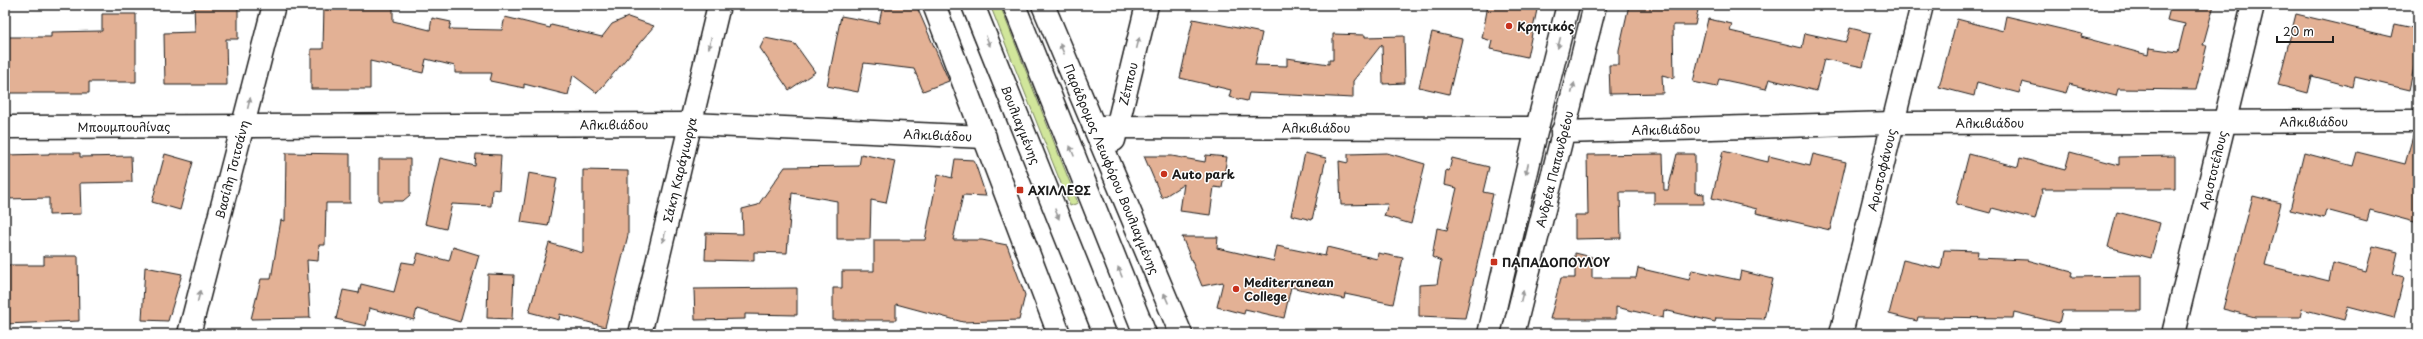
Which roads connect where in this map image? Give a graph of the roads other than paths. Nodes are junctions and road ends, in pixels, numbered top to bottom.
1 (274, 5) edge
2 (719, 5) edge
3 (934, 5) edge
4 (973, 5) edge
5 (1014, 5) edge
6 (1043, 5) edge
7 (1148, 5) edge
8 (1568, 5) edge
9 (1595, 5) edge
10 (1922, 5) edge
11 (2253, 5) edge
12 (2418, 121) edge
13 (2224, 122) junction
14 (1892, 123) junction
15 (692, 124) junction
16 (243, 126) junction
17 (5, 127) edge
18 (1094, 127) junction
19 (1118, 127) junction
20 (1537, 128) junction
21 (1562, 132) junction
22 (985, 137) junction
23 (1109, 162) junction
24 (1146, 333) edge
25 (189, 334) edge
26 (640, 334) edge
27 (1059, 334) edge
28 (1105, 334) edge
29 (1182, 334) edge
30 (1489, 334) edge
31 (1513, 334) edge
32 (1841, 334) edge
33 (2173, 334) edge

16 -> 1 street, Βασίλη Τσιτσάνη
2 -> 15 street, Σάκη Καράγιωργα
3 - 22 street
4 -> 28 street, Βουλιαγμένης
24 -> 5 street
18 -> 6 street, Παράδρομος Λεωφόρου Βουλιαγμένης
19 -> 7 street, Ζέππου
8 -> 20 street, Ανδρέα Παπανδρέου
21 -> 9 street, Ανδρέα Παπανδρέου
10 - 14 street, Αριστοφάνους
11 - 13 street, Αριστοτέλους
12 - 13 street, Αλκιβιάδου
13 - 14 street, Αλκιβιάδου
13 - 33 street, Αριστοτέλους
14 - 21 street, Αλκιβιάδου
14 - 32 street, Αριστοφάνους
15 - 16 street, Αλκιβιάδου
15 - 22 street, Αλκιβιάδου
15 -> 26 street, Σάκη Καράγιωργα
16 - 17 street, Μπουμπουλίνας
25 -> 16 street, Βασίλη Τσιτσάνη
18 - 19 street, Αλκιβιάδου
18 - 23 street, Παράδρομος Λεωφόρου Βουλιαγμένης
19 - 20 street, Αλκιβιάδου
19 - 23 street, Ζέππου
20 -> 30 street, Ανδρέα Παπανδρέου
31 -> 21 street, Ανδρέα Παπανδρέου
22 - 27 street
29 -> 23 street, Παράδρομος Λεωφόρου Βουλιαγμένης

